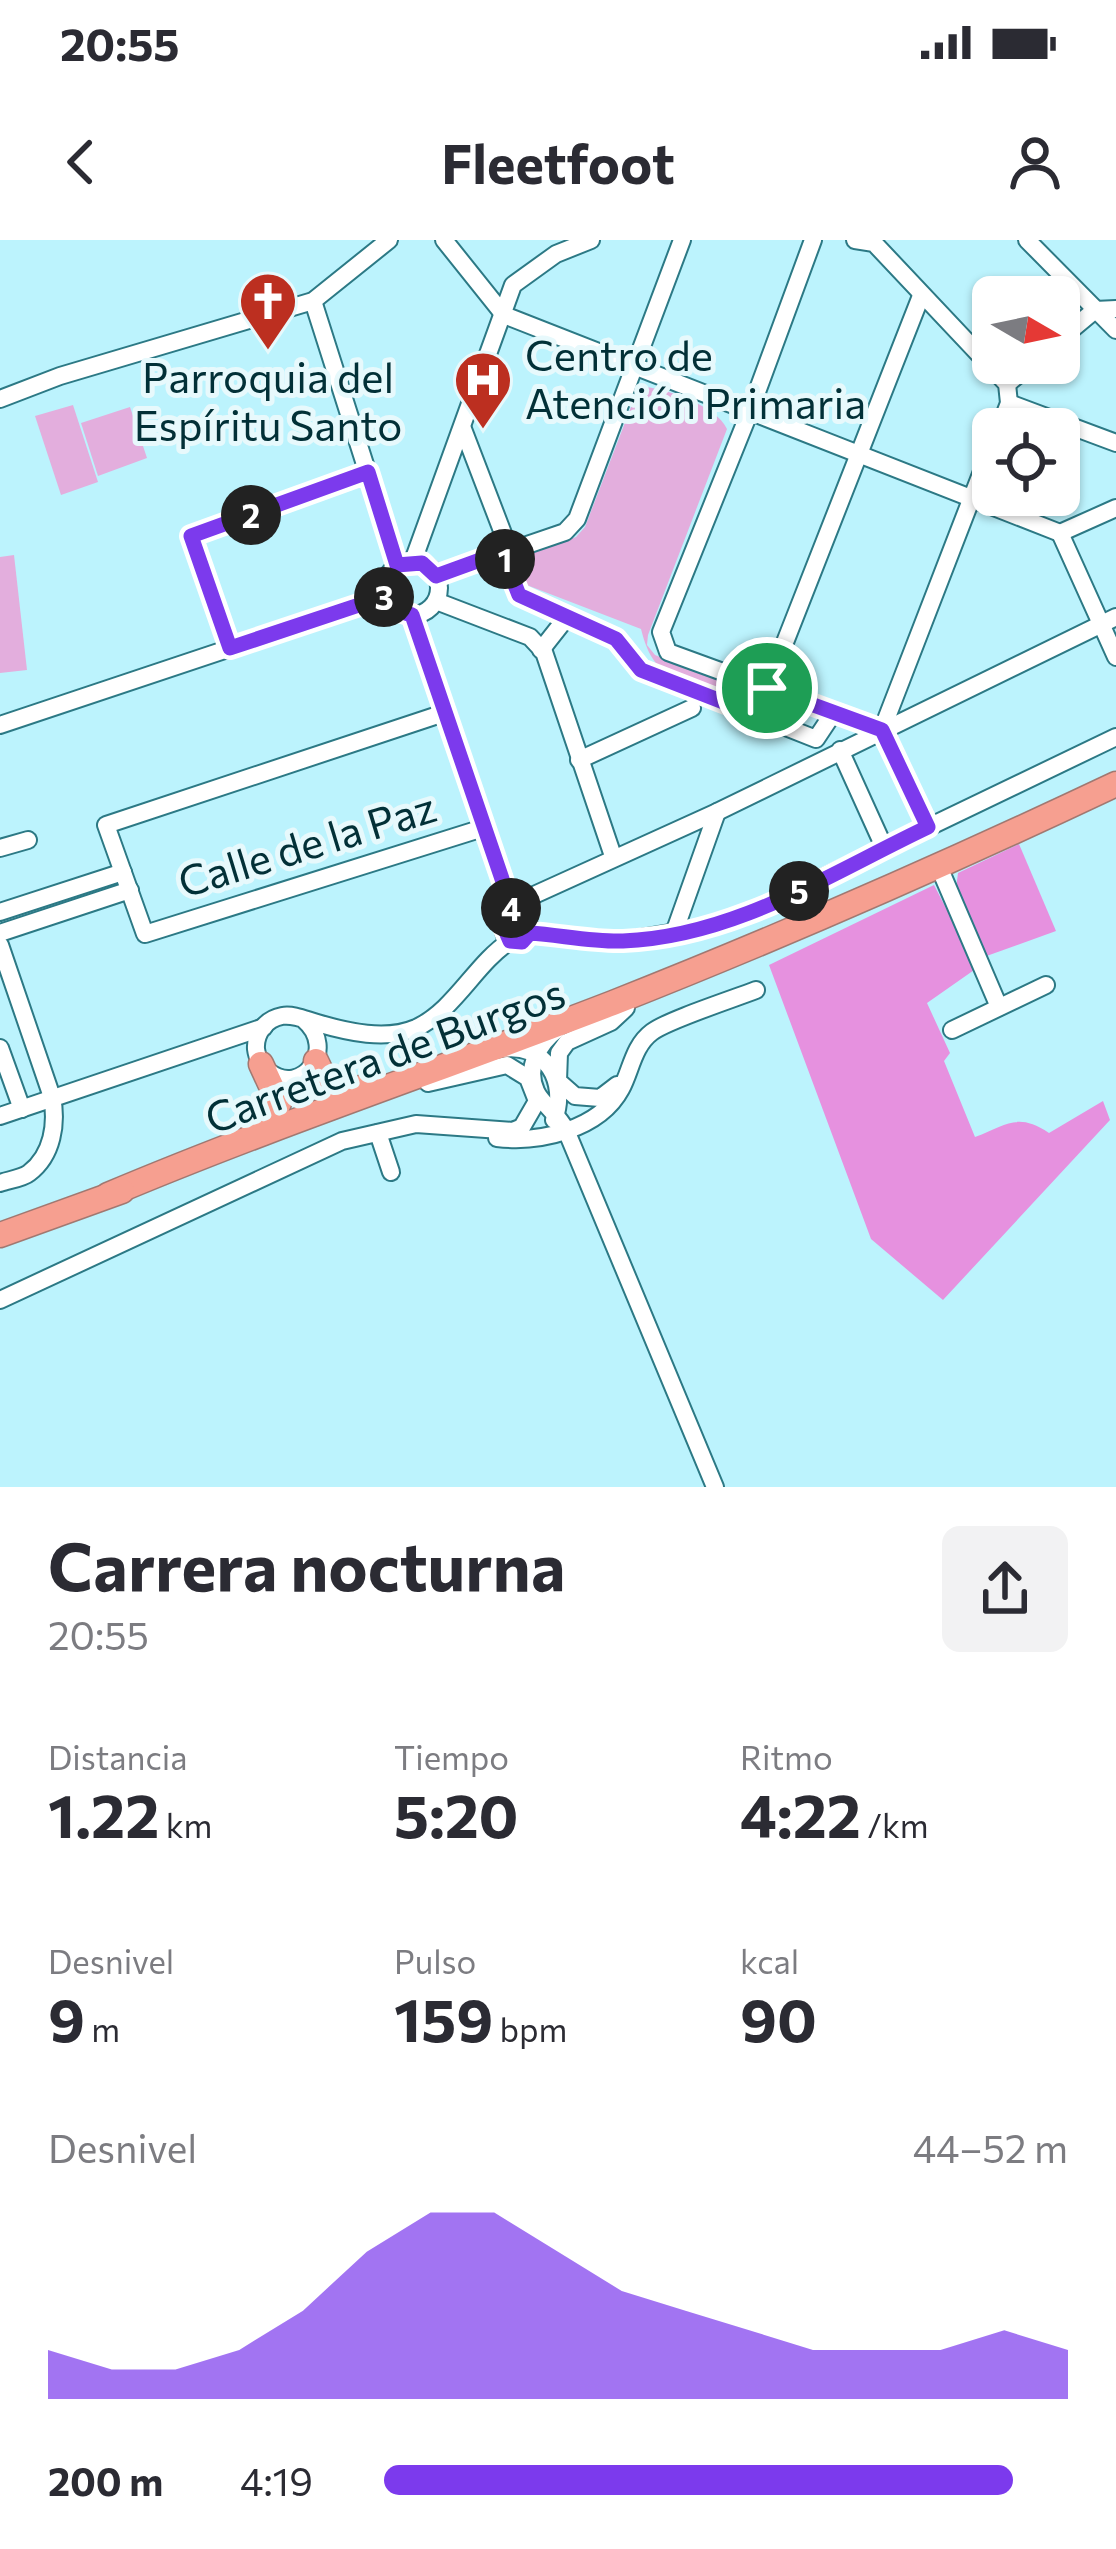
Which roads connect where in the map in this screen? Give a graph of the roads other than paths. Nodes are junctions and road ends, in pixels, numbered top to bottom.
1 (389, 240) edge
2 (444, 240) edge
3 (591, 240) edge
4 (682, 240) edge
5 (813, 240) edge
6 (855, 240) edge
7 (1028, 240) edge
8 (921, 296) junction
9 (313, 302) junction
10 (1116, 309) edge
11 (1095, 310) junction
12 (504, 315) junction
13 (1080, 322) edge
14 (1116, 330) edge
15 (636, 366) junction
16 (1016, 384) edge
17 (1008, 394) junction
18 (0, 398) edge
19 (1004, 408) edge
20 (750, 411) junction
21 (463, 429) junction
22 (1116, 443) edge
23 (858, 454) junction
24 (368, 472) junction
25 (971, 498) junction
26 (1116, 508) edge
27 (1060, 533) junction
28 (505, 550) junction
29 (405, 563) junction
30 (436, 576) junction
31 (386, 596) junction
32 (436, 601) junction
33 (412, 615) junction
34 (567, 617) junction
35 (1109, 621) edge
36 (230, 648) junction
37 (541, 650) junction
38 (1116, 657) edge
39 (767, 688) junction
40 (692, 708) dead end
41 (834, 712) junction
42 (444, 713) junction
43 (762, 717) junction
44 (0, 725) edge
45 (882, 730) junction
46 (1116, 737) edge
47 (841, 750) junction
48 (579, 760) junction
49 (1116, 784) edge
50 (717, 812) junction
51 (928, 827) junction
52 (483, 828) junction
53 (28, 839) dead end
54 (0, 848) edge
55 (884, 848) junction
56 (613, 856) junction
57 (939, 867) junction
58 (123, 872) junction
59 (130, 890) junction
60 (883, 892) junction
61 (0, 912) edge
62 (513, 912) junction
63 (0, 933) edge
64 (530, 933) junction
65 (674, 933) junction
66 (510, 941) junction
67 (0, 945) edge
68 (679, 974) junction
69 (1046, 985) dead end
70 (756, 990) dead end
71 (620, 1005) junction
72 (999, 1007) junction
73 (304, 1020) junction
74 (264, 1027) junction
75 (338, 1029) junction
76 (952, 1030) dead end
77 (226, 1041) junction
78 (0, 1048) edge
79 (534, 1048) junction
80 (317, 1053) junction
81 (259, 1057) junction
82 (446, 1063) junction
83 (558, 1081) junction
84 (428, 1083) junction
85 (536, 1090) junction
86 (52, 1097) junction
87 (594, 1106) junction
88 (22, 1109) junction
89 (534, 1111) junction
90 (557, 1112) junction
91 (0, 1116) edge
92 (566, 1130) junction
93 (479, 1131) junction
94 (378, 1133) junction
95 (537, 1139) junction
96 (200, 1157) junction
97 (391, 1172) dead end
98 (0, 1183) edge
99 (108, 1195) junction
100 (0, 1235) edge
101 (0, 1300) edge
102 (716, 1487) edge

1 - 9 street
2 - 12 street
3 - 12 street
4 - 15 street
5 - 20 street
6 - 8 street
7 - 11 street
8 - 17 street
8 - 23 street
9 - 18 street
9 - 24 street
10 - 11 street
11 - 13 street
11 - 14 street
12 - 15 street
12 - 21 street
15 - 20 street
15 - 28 street
16 - 17 street
17 - 19 street
17 - 22 street
20 - 23 street
20 - 39 street
21 - 28 street
21 - 29 street
23 - 25 street
23 - 39 street
24 - 29 street
24 - 36 street
25 - 27 street
25 - 45 street
26 - 27 street
27 - 35 street
28 - 30 street
28 - 34 street
29 - 30 street
29 - 31 street
30 - 32 street
31 - 33 street
31 - 36 street
32 - 33 street
32 - 37 street
33 - 42 street
34 - 37 street
34 - 43 street
35 - 38 street
35 - 45 street
36 - 44 street
37 - 48 street
39 - 41 street
39 - 43 street
40 - 48 street
41 - 43 street
41 - 45 street
42 - 52 street
42 - 58 street, Calle de la Paz
45 - 47 street
45 - 51 street
46 - 51 street
47 - 50 street
47 - 55 street
48 - 56 street
49 - 57 highway, Carretera de Burgos
50 - 56 street
50 - 65 street
51 - 55 street
52 - 59 street, Calle de la Paz
52 - 62 street
53 - 54 street
55 - 65 street
56 - 62 street
57 - 60 highway, Carretera de Burgos
57 - 72 street
58 - 59 street, Calle de la Paz
58 - 61 street
59 - 63 street
60 - 68 highway, Carretera de Burgos
60 - 71 highway, Carretera de Burgos
62 - 64 street
62 - 66 street
64 - 65 street
64 - 66 street
66 - 75 street
67 - 86 street
68 - 71 highway, Carretera de Burgos
68 - 79 street
69 - 72 street
70 - 87 street
71 - 79 highway, Carretera de Burgos
71 - 80 highway
71 - 82 highway, Carretera de Burgos
71 - 83 street
72 - 76 street
73 - 74 street
73 - 75 street
73 - 80 street
74 - 77 street
74 - 81 street
75 - 80 street
77 - 81 street
77 - 86 street
78 - 88 street
79 - 82 street
79 - 83 street
79 - 84 highway, Carretera de Burgos
79 - 85 street
80 - 81 street
81 - 96 highway
82 - 96 highway, Carretera de Burgos
83 - 87 street
83 - 90 street
84 - 85 street
84 - 99 highway, Carretera de Burgos
85 - 89 street
85 - 90 street
86 - 88 street
86 - 98 street
87 - 90 street
87 - 92 street
88 - 91 street
89 - 90 street
89 - 93 street
90 - 92 street
90 - 95 street
92 - 95 street
92 - 102 street
93 - 94 street
93 - 95 street
94 - 97 street
94 - 101 street
96 - 99 highway, Carretera de Burgos
99 - 100 highway, Carretera de Burgos

